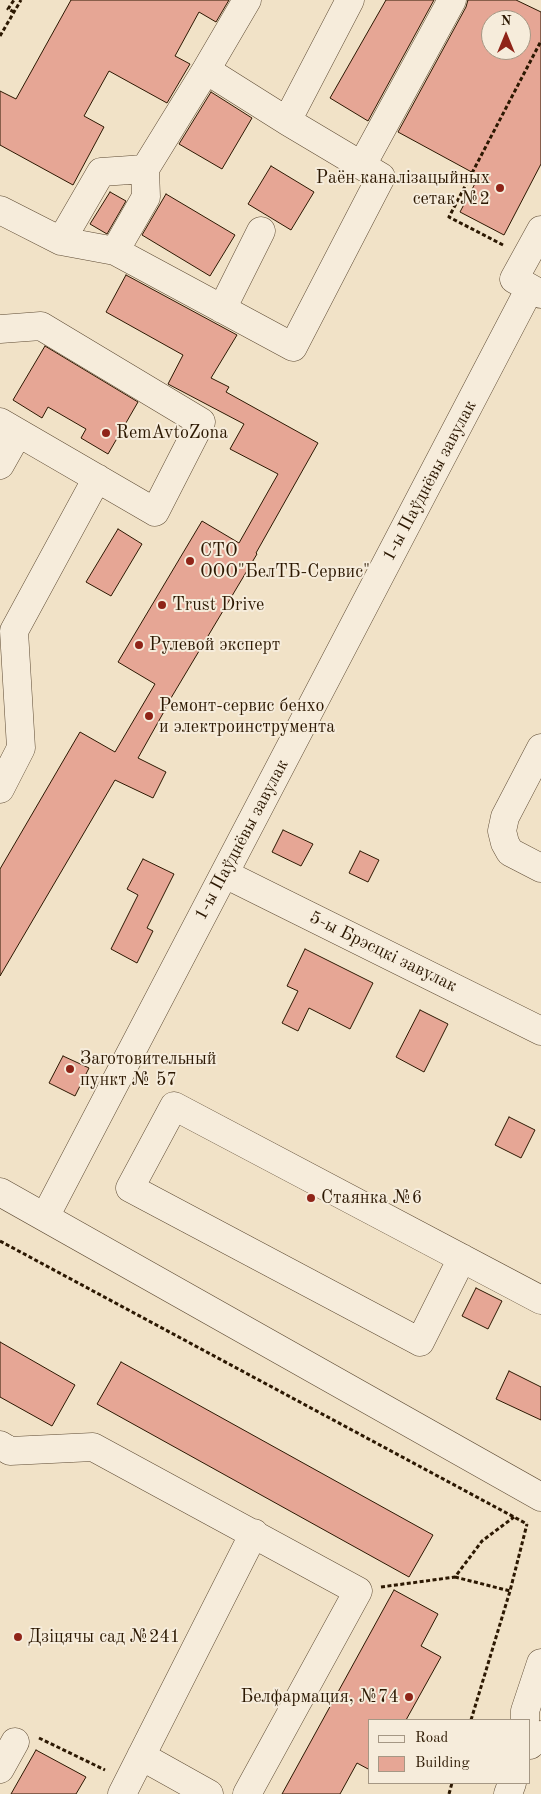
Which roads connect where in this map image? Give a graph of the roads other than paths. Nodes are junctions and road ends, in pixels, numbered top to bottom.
1 (247, 0) edge
2 (350, 0) edge
3 (452, 0) edge
4 (206, 70) junction
5 (287, 121) junction
6 (362, 165) junction
7 (145, 168) junction
8 (0, 210) edge
9 (541, 230) edge
10 (261, 231) dead end
11 (61, 241) junction
12 (115, 251) junction
13 (536, 291) edge
14 (222, 309) junction
15 (0, 330) edge
16 (9, 427) edge
17 (0, 465) edge
18 (96, 478) junction
19 (541, 748) edge
20 (0, 789) edge
21 (541, 868) edge
22 (225, 874) junction
23 (541, 1030) edge
24 (0, 1192) edge
25 (45, 1217) junction
26 (462, 1258) junction
27 (541, 1300) edge
28 (3, 1455) edge
29 (536, 1507) edge
30 (254, 1534) junction
31 (541, 1663) edge
32 (525, 1719) edge
33 (541, 1735) edge
34 (15, 1742) road end
35 (531, 1744) edge
36 (141, 1756) junction
37 (0, 1769) edge
38 (125, 1788) edge
39 (209, 1794) edge
40 (247, 1794) edge

1 - 4 street
2 - 5 street
3 - 6 street
4 - 5 street
4 - 7 street
5 - 6 street
6 - 14 street
7 - 11 street
7 - 12 street
8 - 11 street
9 - 13 street
10 - 14 street
11 - 12 street
12 - 14 street
13 - 22 street, 1-ы Паўднёвы завулак
15 - 18 street
16 - 17 street
16 - 18 street
18 - 20 street
19 - 21 street
22 - 23 street, 5-ы Брэсцкі завулак
22 - 25 street, 1-ы Паўднёвы завулак
24 - 25 street
25 - 29 street
26 - 26 street
26 - 27 street
28 - 30 street
30 - 36 street
30 - 40 street
31 - 32 street
33 - 35 street
34 - 37 street
36 - 38 street
36 - 39 street

